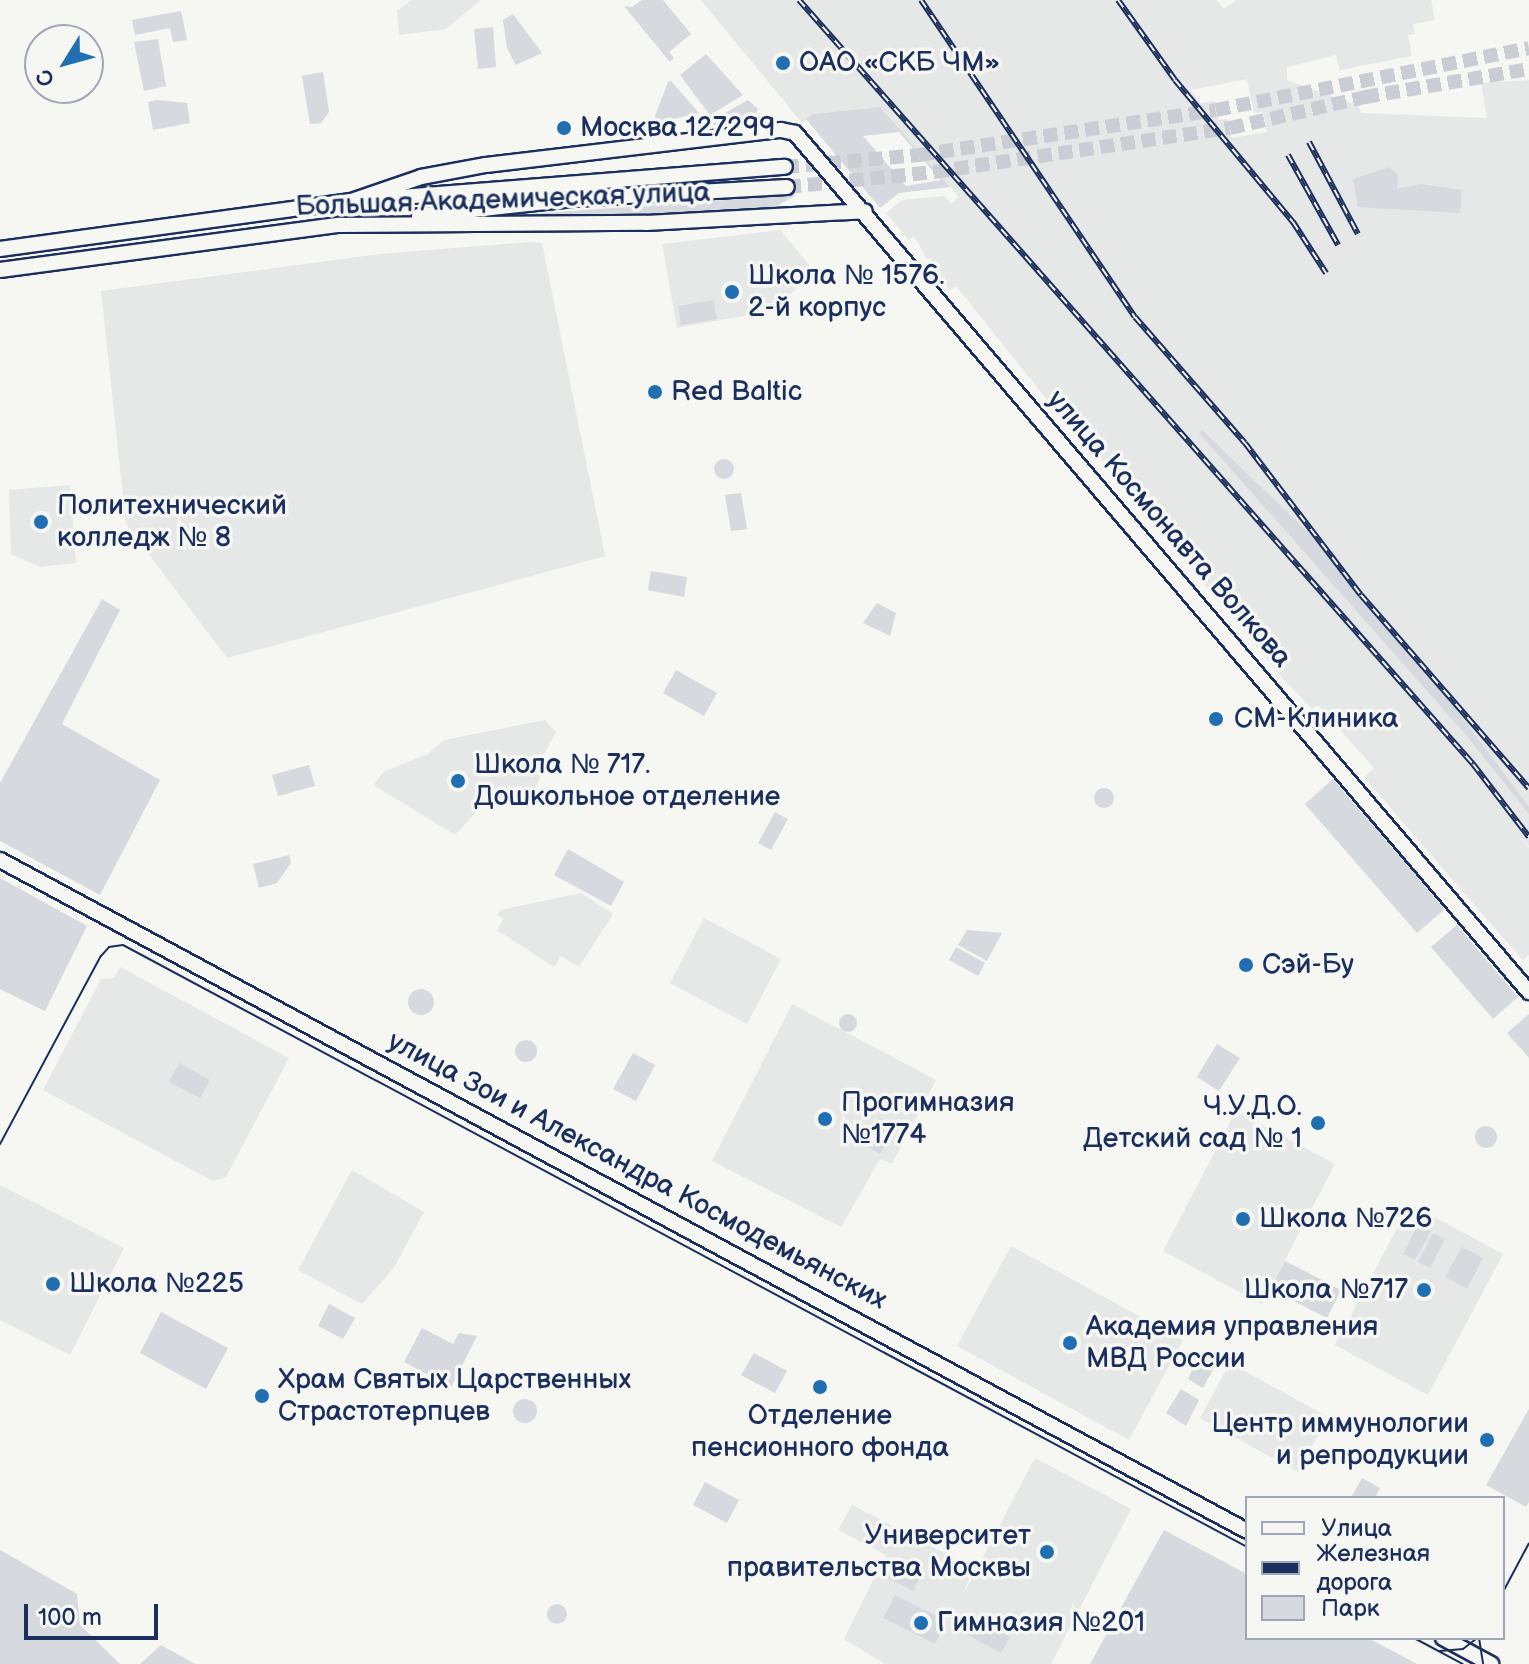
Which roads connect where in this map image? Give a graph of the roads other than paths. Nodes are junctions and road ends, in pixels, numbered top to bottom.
1 (802, 136) joint
2 (495, 163) junction
3 (785, 167) tunnel mouth
4 (498, 186) junction
5 (787, 187) tunnel mouth
6 (351, 201) junction
7 (865, 211) junction
8 (339, 225) junction
9 (0, 249) edge
10 (0, 270) edge
11 (0, 860) edge
12 (1529, 992) edge
13 (1245, 1530) edge
14 (1447, 1640) edge
15 (1491, 1664) edge

1 - 2 main road, Большая Академическая улица
1 - 7 main road, улица Космонавта Волкова
2 - 4 main road
2 - 6 main road, Большая Академическая улица
3 - 4 main road
4 - 6 main road
5 - 8 main road
6 - 9 main road, Большая Академическая улица
7 - 8 main road, Большая Академическая улица
7 - 12 main road, улица Космонавта Волкова
8 - 10 main road, Большая Академическая улица
11 - 13 main road, улица Зои и Александра Космодемьянских
14 - 15 main road

